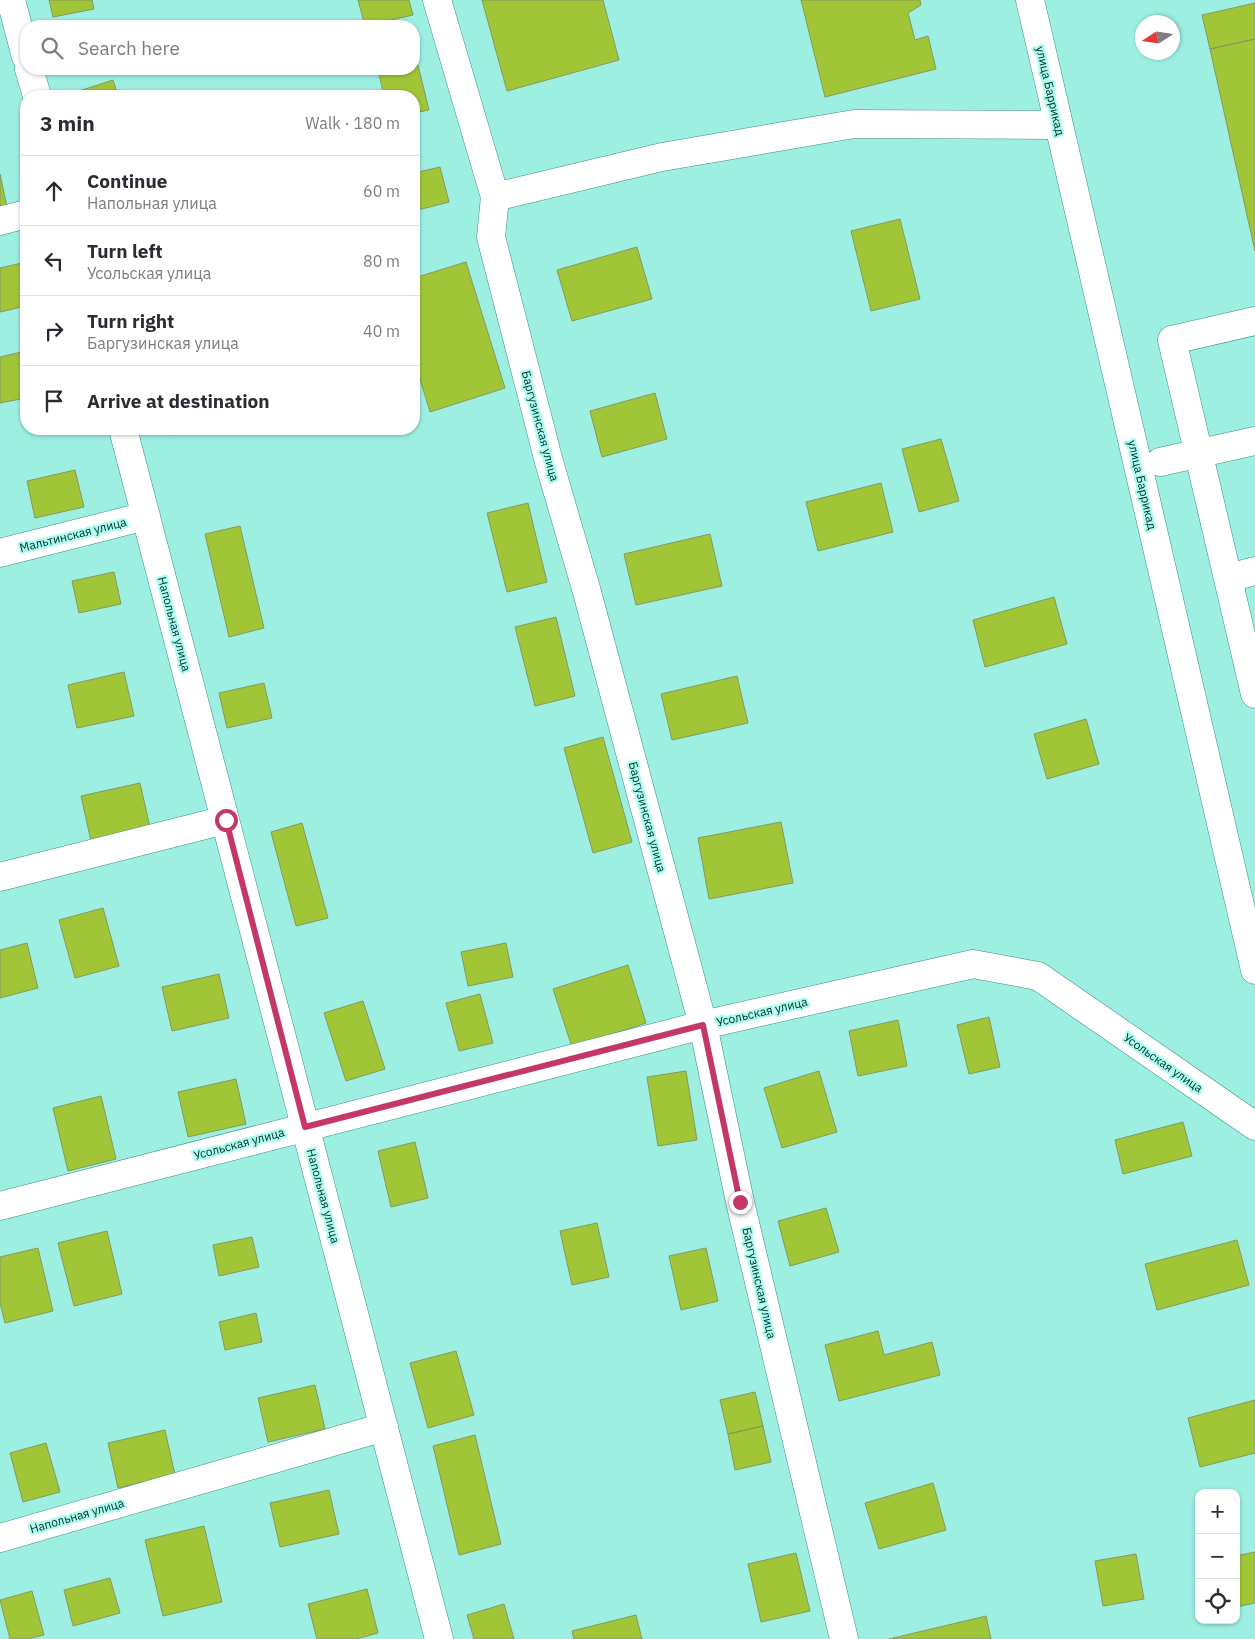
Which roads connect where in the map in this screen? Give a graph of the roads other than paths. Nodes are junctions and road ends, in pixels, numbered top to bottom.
1 (11, 0) edge
2 (437, 0) edge
3 (1030, 0) edge
4 (20, 34) edge
5 (31, 75) edge
6 (34, 90) edge
7 (1057, 125) junction
8 (495, 197) junction
9 (20, 216) edge
10 (0, 221) edge
11 (1255, 321) edge
12 (125, 435) edge
13 (1255, 441) edge
14 (1198, 454) junction
15 (1160, 462) dead end
16 (146, 516) junction
17 (0, 553) edge
18 (1255, 571) edge
19 (1228, 578) junction
20 (1255, 694) edge
21 (226, 820) junction
22 (0, 878) edge
23 (1255, 970) edge
24 (703, 1025) junction
25 (1255, 1126) edge
26 (305, 1127) junction
27 (0, 1206) edge
28 (384, 1427) junction
29 (0, 1538) edge
30 (835, 1637) edge
31 (439, 1639) edge

1 - 4 street
2 - 8 street, Баргузинская улица
3 - 7 street, улица Баррикад
5 - 6 street
7 - 8 street
7 - 23 street, улица Баррикад
8 - 24 street, Баргузинская улица
9 - 10 street
11 - 14 street
12 - 16 street, Напольная улица
13 - 14 street
14 - 15 street
14 - 19 street
16 - 17 street, Мальтинская улица
16 - 21 street, Напольная улица
18 - 19 street
19 - 20 street
21 - 22 street
21 - 26 street, Напольная улица
24 - 25 street, Усольская улица
24 - 26 street, Усольская улица
24 - 30 street, Баргузинская улица
26 - 27 street, Усольская улица
26 - 28 street, Напольная улица
28 - 29 street, Напольная улица
28 - 31 street, Напольная улица

